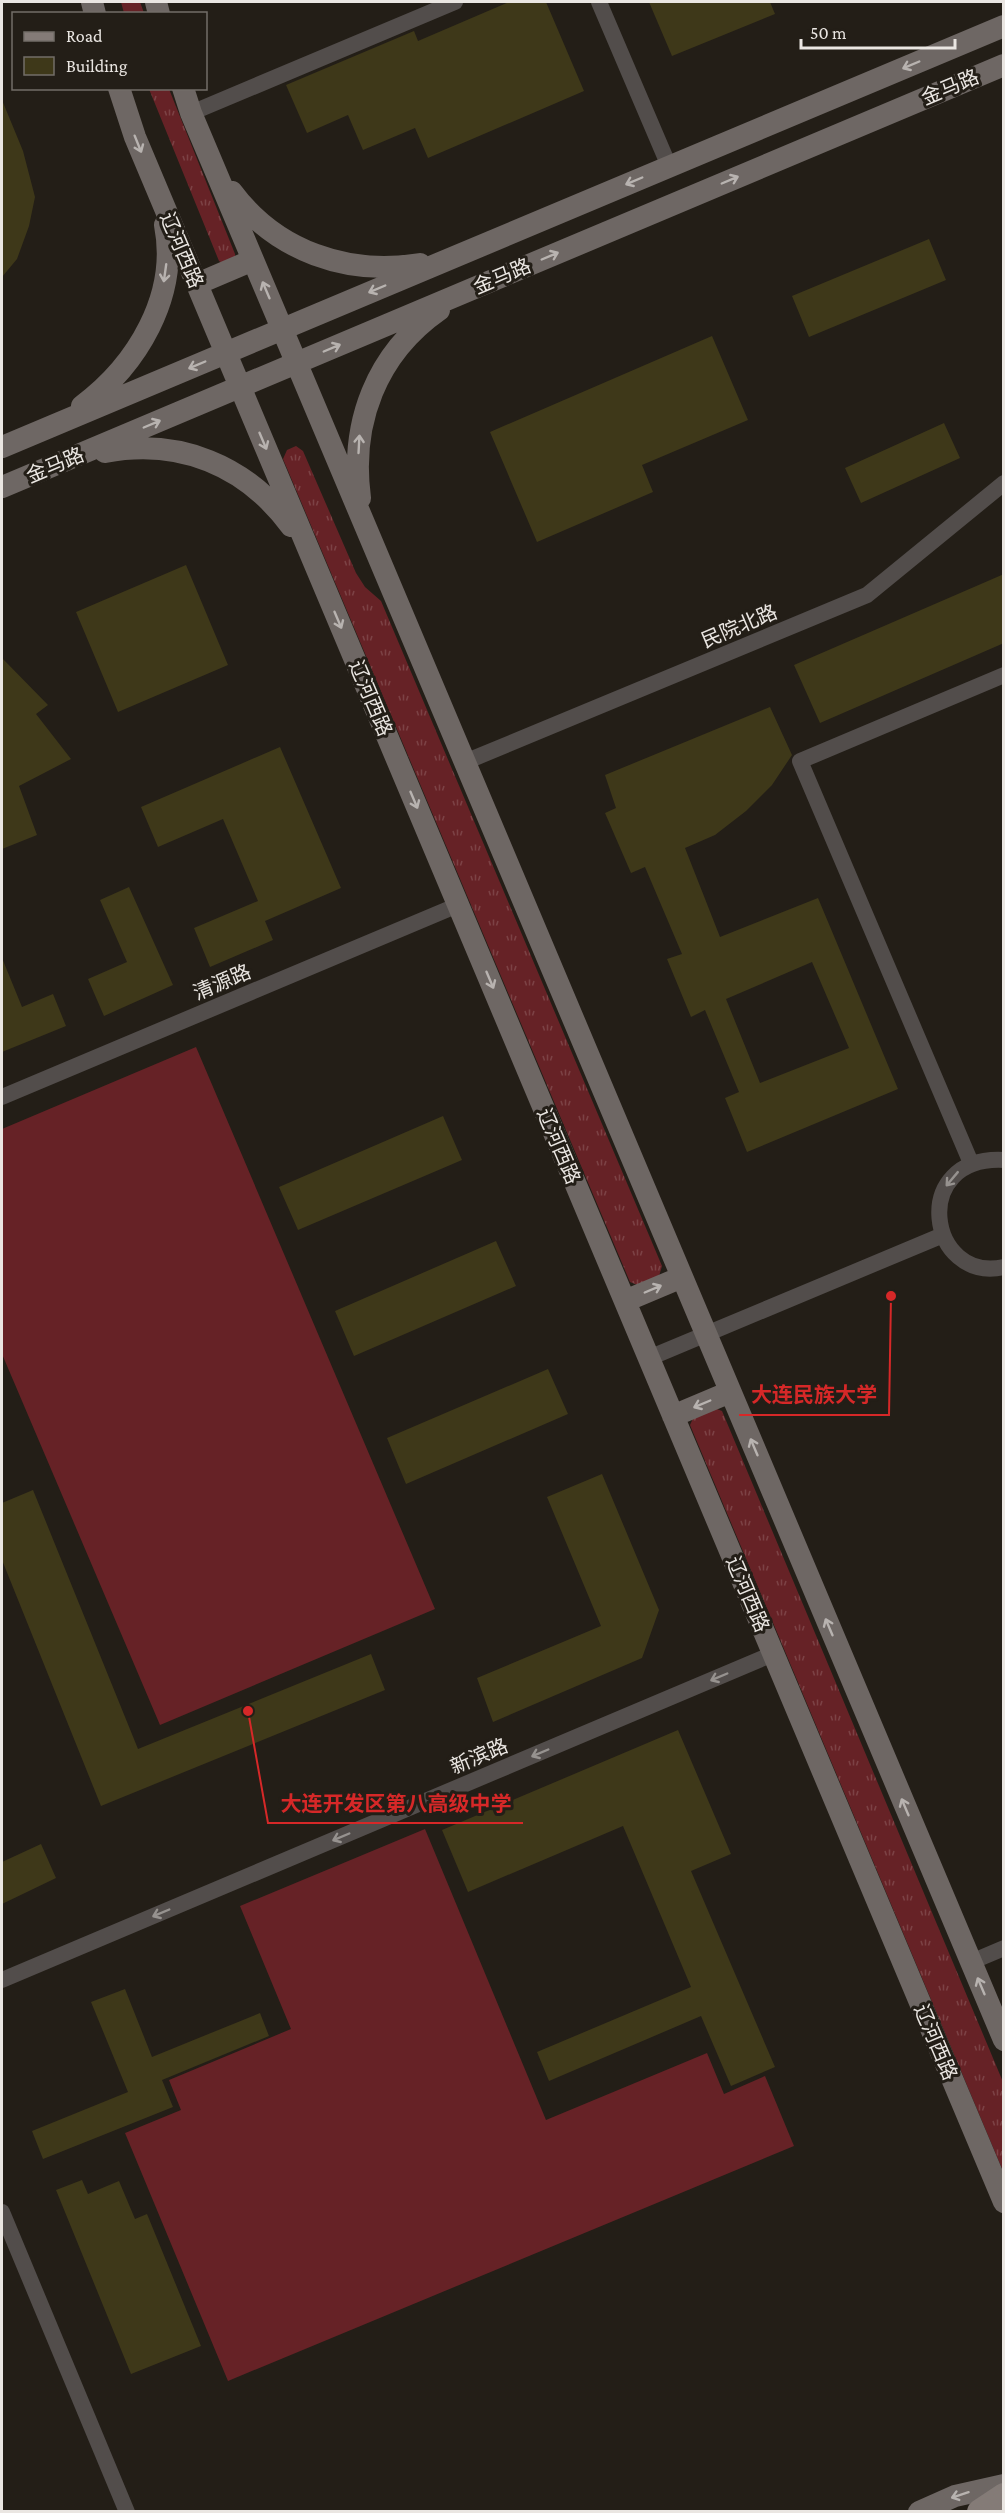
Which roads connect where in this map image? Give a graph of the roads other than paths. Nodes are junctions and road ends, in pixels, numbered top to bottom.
1 (455, 2) edge
2 (599, 2) edge
3 (1004, 26) edge
4 (1004, 65) edge
5 (120, 90) edge
6 (184, 90) edge
7 (191, 113) junction
8 (669, 166) junction
9 (215, 169) junction
10 (159, 195) junction
11 (451, 258) junction
12 (253, 260) junction
13 (197, 284) junction
14 (467, 291) junction
15 (282, 329) junction
16 (226, 353) junction
17 (297, 363) junction
18 (240, 387) junction
19 (57, 424) junction
20 (2, 447) edge
21 (71, 458) junction
22 (1004, 483) edge
23 (2, 487) edge
24 (364, 523) junction
25 (308, 549) junction
26 (1004, 675) edge
27 (465, 762) junction
28 (458, 905) junction
29 (2, 1097) edge
30 (1004, 1160) edge
31 (971, 1163) junction
32 (943, 1235) junction
33 (1004, 1267) edge
34 (682, 1277) junction
35 (625, 1301) junction
36 (706, 1334) junction
37 (649, 1358) junction
38 (730, 1392) junction
39 (673, 1416) junction
40 (773, 1654) junction
41 (1004, 1948) edge
42 (970, 1962) junction
43 (2, 1980) edge
44 (1004, 2040) edge
45 (1004, 2202) edge
46 (2, 2212) edge
47 (1004, 2485) edge
48 (1004, 2496) edge
49 (1004, 2504) edge
50 (127, 2511) edge
51 (919, 2511) edge
52 (980, 2511) edge
53 (986, 2511) edge

1 - 7 street
2 - 8 street
3 -> 8 main road, 金马路
14 -> 4 main road, 金马路
5 -> 10 main road, 辽河西路
6 - 7 main road
7 - 9 main road
8 -> 11 main road, 金马路
9 - 11 main road
9 - 12 main road
10 - 13 main road, 辽河西路
10 -> 19 main road
11 -> 15 main road, 金马路
12 - 13 main road
15 -> 12 main road
13 - 16 main road, 辽河西路
17 -> 14 main road, 金马路
24 -> 14 main road
15 - 16 main road, 金马路
15 - 17 main road
16 - 18 main road, 辽河西路
16 -> 19 main road, 金马路
17 - 18 main road, 金马路
17 - 24 main road
21 -> 18 main road, 金马路
18 -> 25 main road, 辽河西路
19 - 20 main road, 金马路
21 - 23 main road, 金马路
21 - 25 main road
22 - 27 street, 民院北路
24 - 27 main road
25 -> 28 main road, 辽河西路
26 - 31 street
27 - 34 main road
28 - 29 street, 清源路
28 -> 35 main road, 辽河西路
30 - 31 street
31 -> 32 street
32 - 33 street
32 - 36 street
35 -> 34 main road
34 - 36 main road
35 - 37 main road, 辽河西路
36 - 37 street
36 - 38 main road
37 - 39 main road, 辽河西路
38 -> 39 main road
42 -> 38 main road
39 - 40 main road, 辽河西路
40 -> 43 street, 新滨路
40 - 45 main road, 辽河西路
41 - 42 street
44 -> 42 main road
46 - 50 street
47 -> 51 main road
48 - 52 main road
49 - 53 main road

